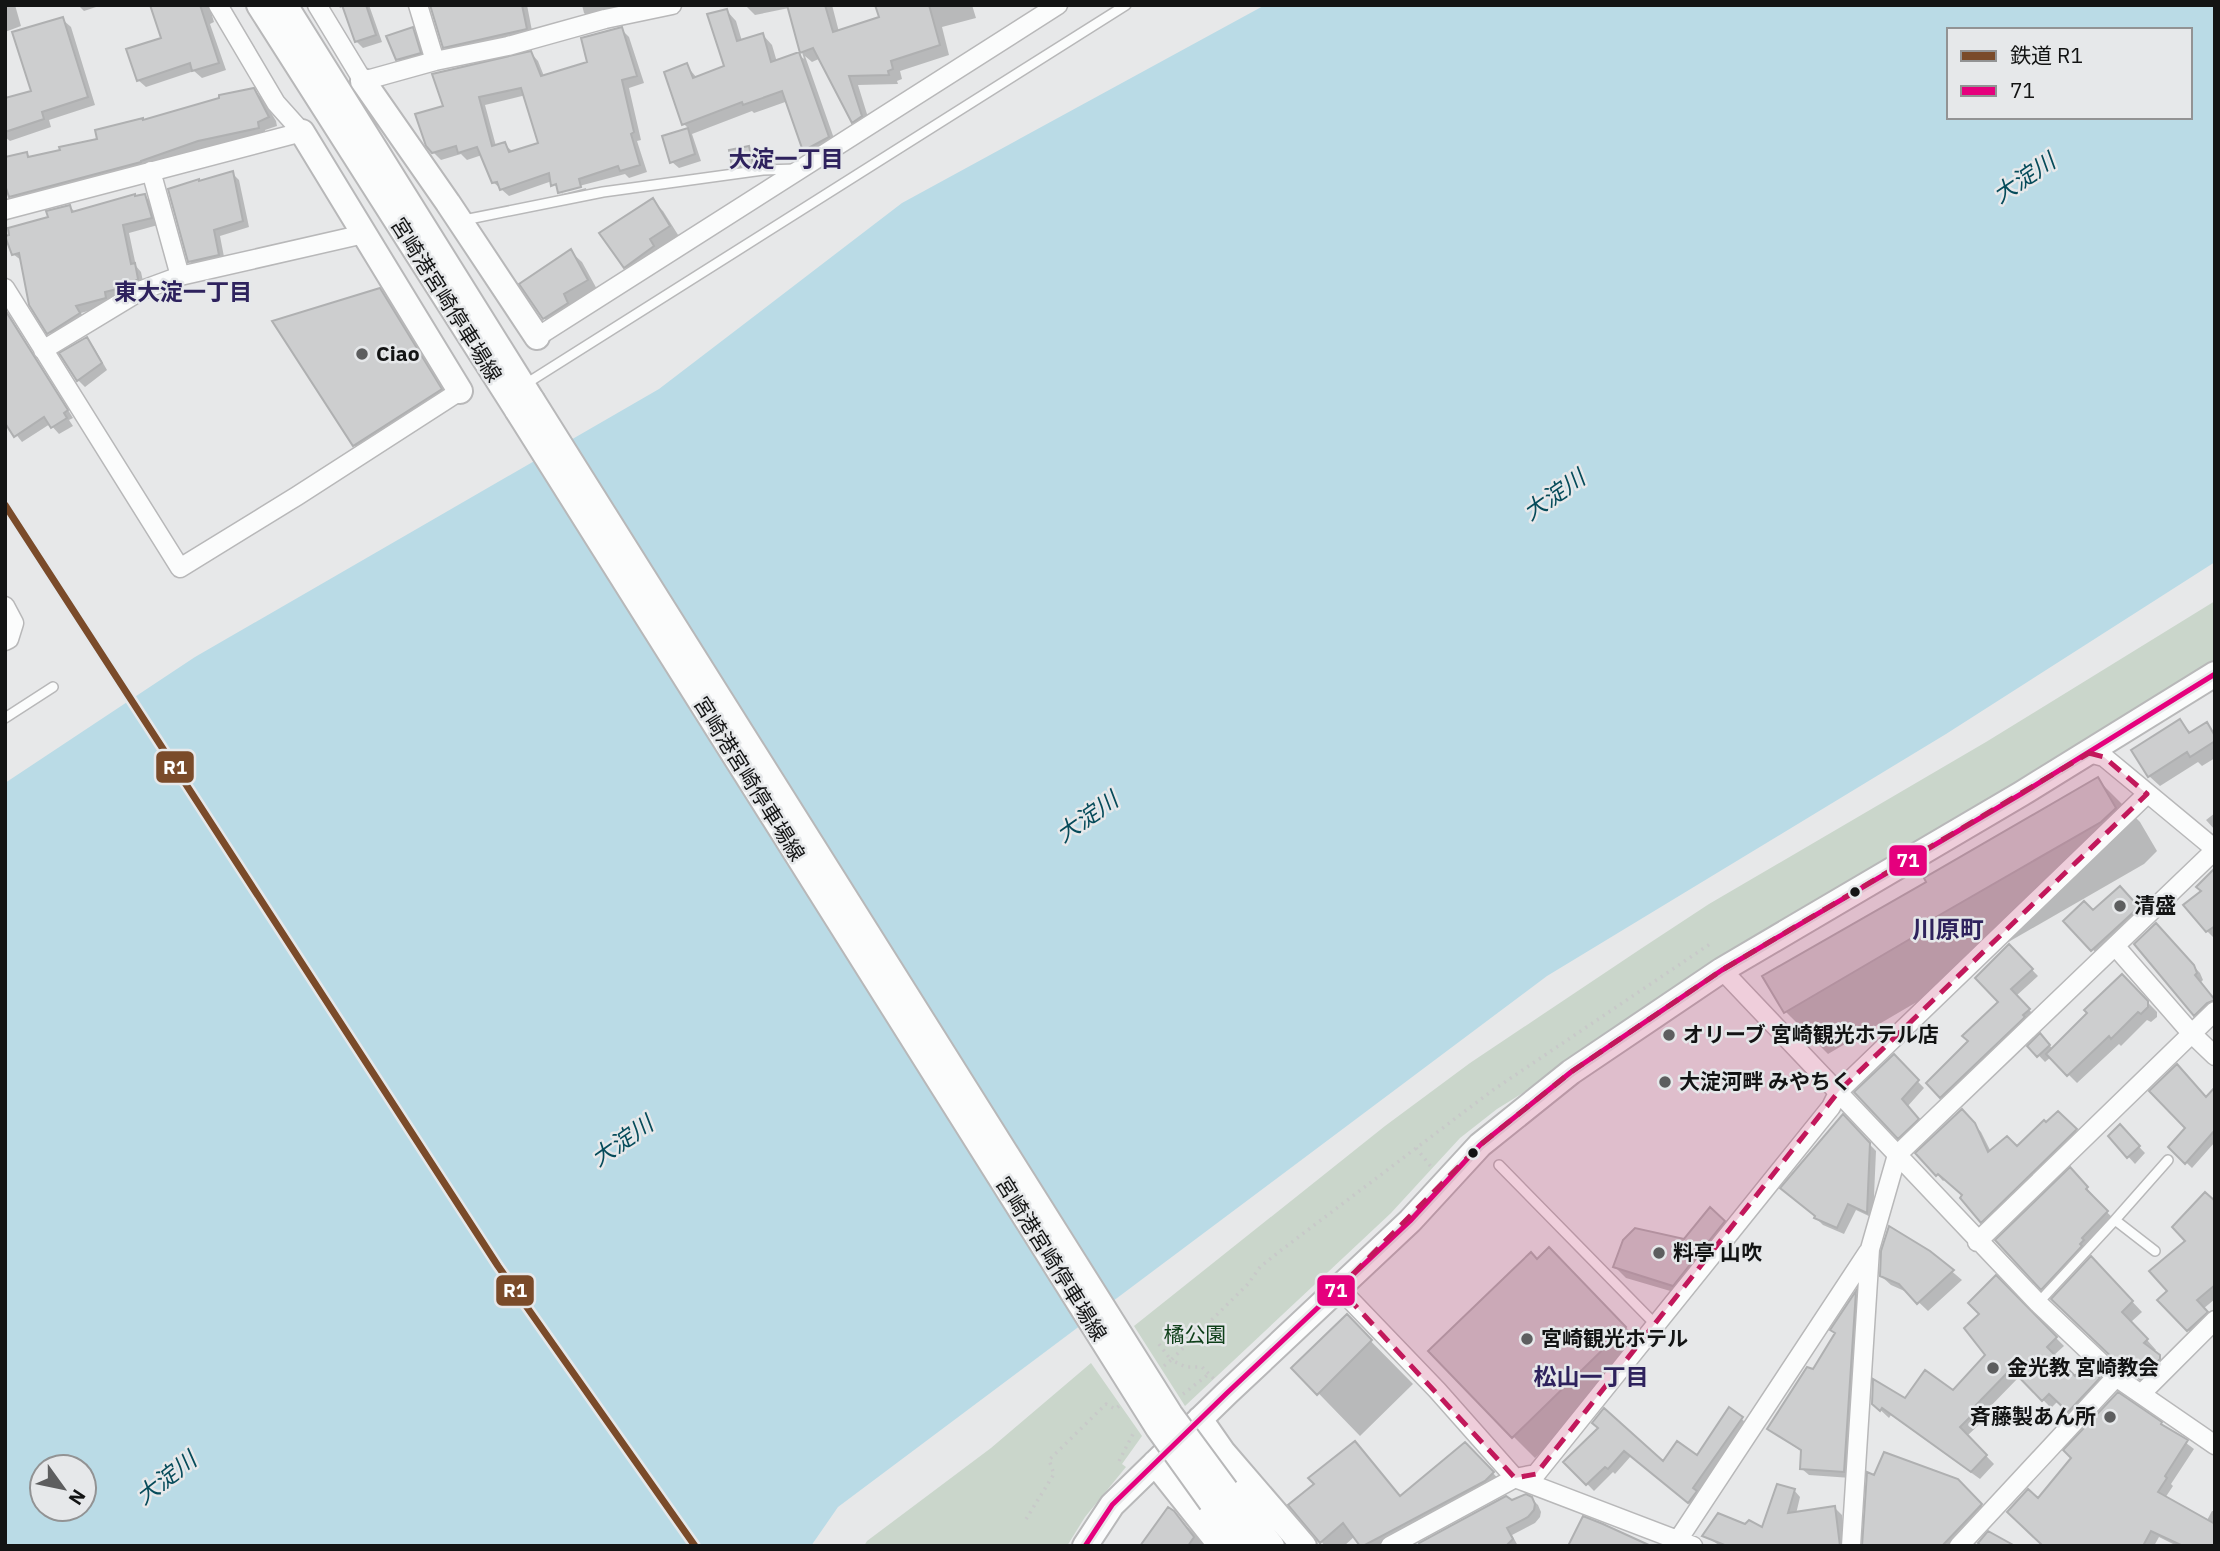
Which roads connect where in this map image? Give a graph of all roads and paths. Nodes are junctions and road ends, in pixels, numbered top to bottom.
1 (218, 5) edge
2 (259, 5) edge
3 (285, 5) edge
4 (317, 5) edge
5 (418, 5) edge
6 (672, 5) edge
7 (1058, 5) edge
8 (1126, 5) edge
9 (1041, 10) edge
10 (435, 61) junction
11 (363, 80) junction
12 (302, 132) junction
13 (804, 169) junction
14 (151, 171) junction
15 (5, 210) edge
16 (460, 221) junction
17 (364, 234) junction
18 (180, 276) junction
19 (5, 288) edge
20 (537, 337) joint
21 (43, 350) junction
22 (460, 391) joint
23 (524, 399) junction
24 (5, 606) edge
25 (5, 641) edge
26 (2215, 674) edge
27 (53, 687) dead end
28 (5, 718) edge
29 (2089, 753) junction
30 (2147, 794) junction
31 (2215, 850) edge
32 (1710, 944) dead end
33 (2116, 947) junction
34 (1722, 970) junction
35 (2215, 1011) edge
36 (2192, 1034) junction
37 (2215, 1056) edge
38 (1839, 1091) junction
39 (1416, 1148) junction
40 (1897, 1155) junction
41 (2168, 1160) dead end
42 (1499, 1165) dead end
43 (1434, 1171) dead end
44 (2115, 1220) junction
45 (1977, 1242) junction
46 (1870, 1249) junction
47 (2155, 1251) dead end
48 (1339, 1288) junction
49 (2038, 1303) junction
50 (2215, 1320) edge
51 (1656, 1324) junction
52 (1159, 1344) dead end
53 (1209, 1374) dead end
54 (2116, 1377) junction
55 (1177, 1391) dead end
56 (2141, 1394) junction
57 (1115, 1409) dead end
58 (1200, 1419) junction
59 (1130, 1425) dead end
60 (2215, 1445) edge
61 (1119, 1461) dead end
62 (1155, 1463) junction
63 (1515, 1478) junction
64 (1026, 1519) dead end
65 (1682, 1544) edge
66 (1264, 1545) edge
67 (1084, 1546) edge
68 (1222, 1546) edge
69 (1304, 1546) edge
70 (1390, 1546) edge
71 (1851, 1546) edge
72 (1959, 1546) edge

1 - 12 street
2 - 23 street, 宮崎港宮崎停車場線
3 - 23 street, 宮崎港宮崎停車場線
4 - 11 street
5 - 10 street
6 - 10 street
7 - 9 street
8 - 23 lane
9 - 13 street
10 - 11 street
11 - 16 street
12 - 14 street
12 - 17 street
13 - 16 lane
13 - 20 street
14 - 15 street
14 - 18 street
16 - 20 street
17 - 18 street
17 - 22 street
18 - 21 street
19 - 21 street
21 - 22 street
23 - 66 street, 宮崎港宮崎停車場線, bridge
24 - 25 street
26 - 29 street
27 - 28 lane
29 - 30 street
29 - 34 street
30 - 31 street
30 - 38 street
31 - 33 street
32 - 39 path
33 - 36 street
33 - 40 street
34 - 38 street
34 - 48 street
35 - 36 street
36 - 37 street
36 - 45 street
38 - 40 street
38 - 51 street
39 - 43 path
39 - 52 path
40 - 45 street
40 - 46 street
41 - 44 lane
42 - 51 lane
44 - 47 lane
44 - 49 lane
45 - 49 street
46 - 65 street
46 - 71 street
48 - 58 street
48 - 63 street
49 - 54 street
50 - 56 street
51 - 63 street
53 - 55 path
54 - 56 street
54 - 72 street
56 - 60 street
57 - 64 path
58 - 62 street
58 - 69 street
59 - 61 path
62 - 67 street
62 - 68 street
63 - 65 street
63 - 70 street

